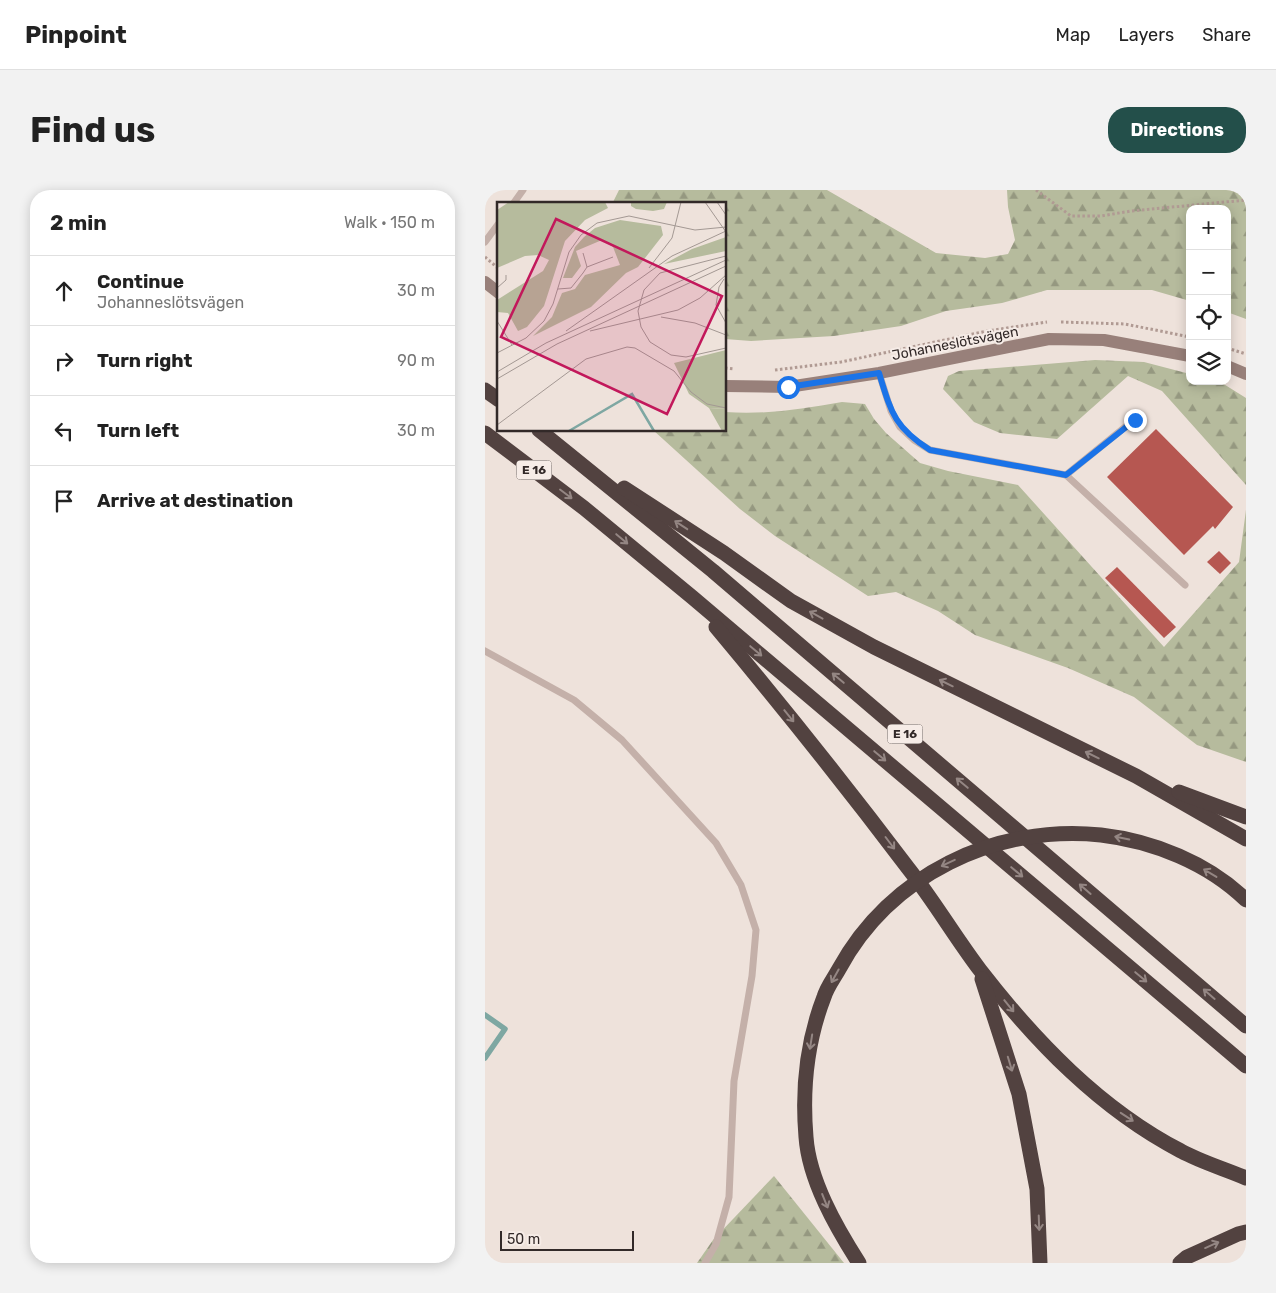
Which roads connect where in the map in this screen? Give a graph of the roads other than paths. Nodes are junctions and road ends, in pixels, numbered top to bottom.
1 (523, 190) edge
2 (514, 202) edge
3 (497, 226) edge
4 (485, 242) edge
5 (485, 282) edge
6 (497, 291) edge
7 (1186, 355) edge
8 (1231, 368) edge
9 (879, 373) junction
10 (1246, 374) edge
11 (726, 386) edge
12 (485, 390) edge
13 (497, 399) edge
14 (1135, 420) dead end
15 (540, 431) edge
16 (485, 433) edge
17 (561, 446) junction
18 (1066, 475) junction
19 (1185, 585) dead end
20 (692, 597) junction
21 (485, 651) edge
22 (1136, 776) junction
23 (1246, 817) edge
24 (1246, 839) edge
25 (1246, 900) edge
26 (979, 968) junction
27 (1246, 1026) edge
28 (1246, 1066) edge
29 (1246, 1178) edge
30 (1246, 1232) edge
31 (705, 1263) edge
32 (859, 1263) edge
33 (1040, 1263) edge
34 (1180, 1263) edge

1 - 2 lane
3 - 4 lane
5 - 6 main road
7 - 9 main road, Johanneslötsvägen
8 - 10 main road
9 - 11 main road, Johanneslötsvägen
9 - 18 lane
12 - 13 highway
14 - 18 lane
15 - 17 highway, E 16
16 -> 20 highway, E 16
22 -> 17 highway
27 -> 17 highway, E 16
18 - 19 lane
20 -> 26 highway
20 -> 28 highway, E 16
21 - 31 lane
22 - 23 highway
22 - 24 highway
25 -> 32 highway
26 -> 29 highway
26 -> 33 highway
34 -> 30 highway

